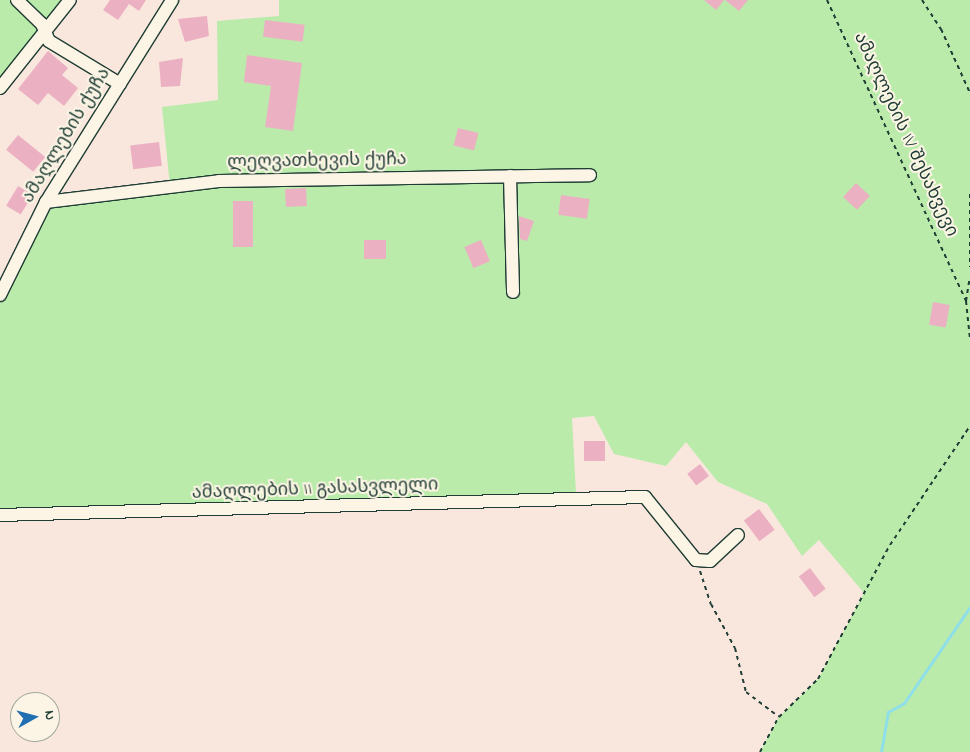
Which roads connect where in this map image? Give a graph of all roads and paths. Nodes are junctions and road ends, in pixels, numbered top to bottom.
1 (17, 0) edge
2 (70, 0) edge
3 (172, 0) edge
4 (827, 0) edge
5 (922, 0) edge
6 (45, 31) junction
7 (120, 84) junction
8 (0, 88) edge
9 (970, 93) edge
10 (590, 175) dead end
11 (510, 176) junction
12 (970, 194) edge
13 (46, 202) junction
14 (970, 267) edge
15 (970, 277) edge
16 (513, 292) dead end
17 (0, 295) edge
18 (966, 301) junction
19 (970, 339) edge
20 (970, 426) edge
21 (0, 516) edge
22 (738, 535) dead end
23 (696, 560) junction
24 (779, 717) junction
25 (760, 752) edge

1 - 6 street
2 - 6 street
3 - 7 street, ამაღლების ქუჩა
4 - 18 path, ამაღლების IV შესახვევი
5 - 9 path
6 - 7 street
6 - 8 street
7 - 13 street, ამაღლების ქუჩა
10 - 11 street, ლეღვათხევის ქუჩა
11 - 13 street, ლეღვათხევის ქუჩა
11 - 16 street
12 - 14 path
13 - 17 street, ამაღლების ქუჩა
15 - 18 path
18 - 19 path, ამაღლების IV შესახვევი
20 - 24 path
21 - 23 street, ამაღლების II გასასვლელი
22 - 23 street
23 - 24 path
24 - 25 path

